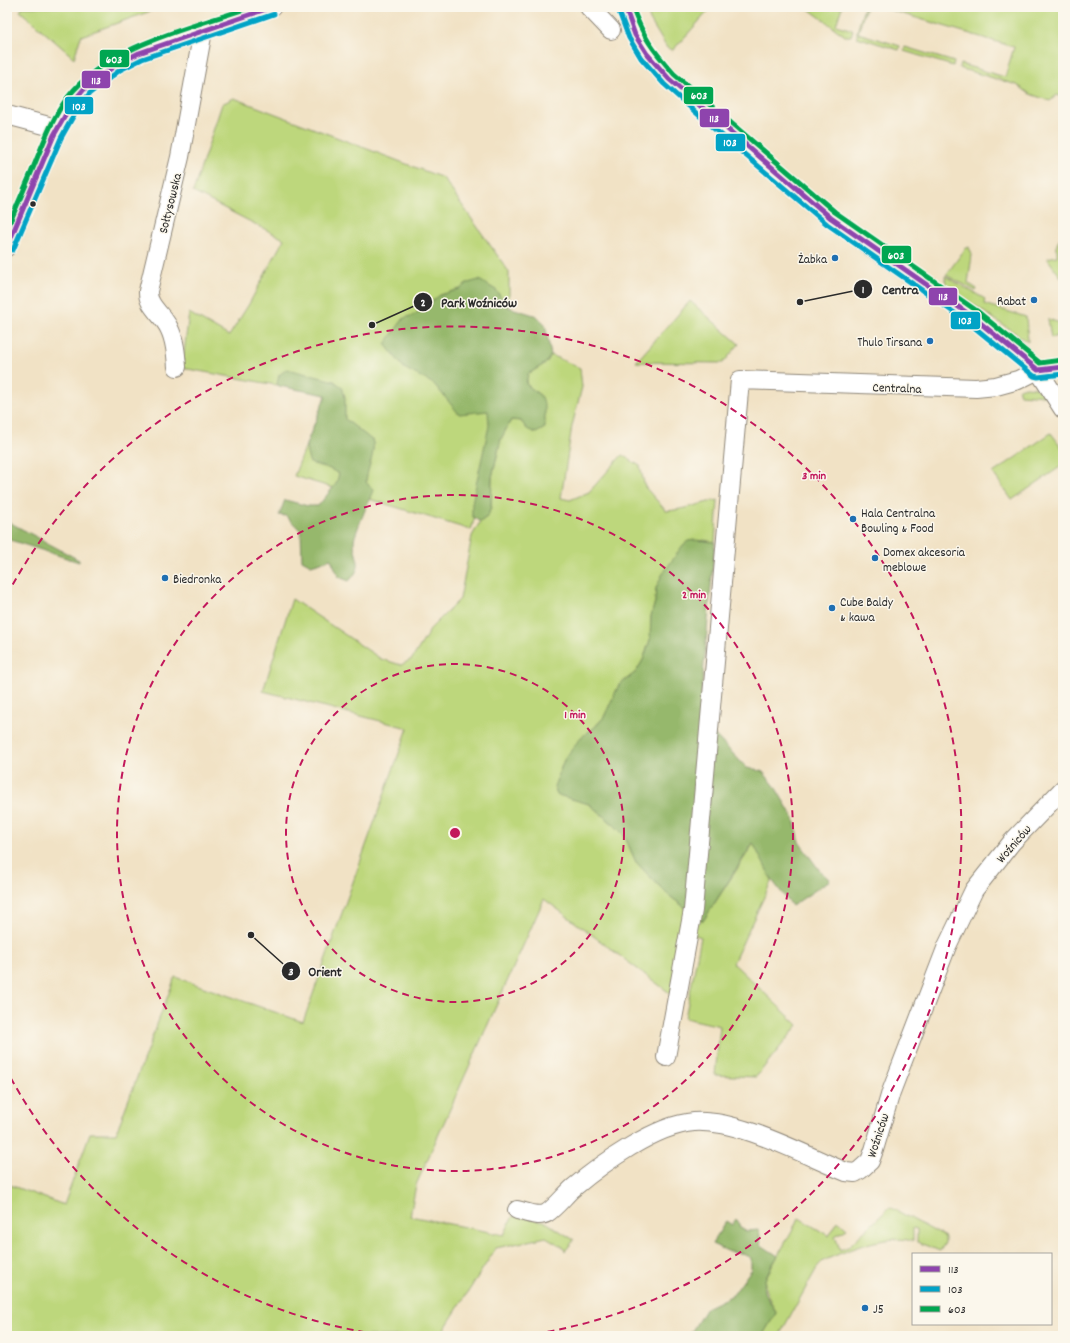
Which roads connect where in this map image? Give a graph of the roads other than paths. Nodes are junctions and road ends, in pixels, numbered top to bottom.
1 (272, 7) edge
2 (589, 7) edge
3 (625, 7) edge
4 (611, 30) dead end
5 (203, 31) junction
6 (7, 115) edge
7 (56, 128) junction
8 (7, 247) edge
9 (177, 367) dead end
10 (1063, 367) edge
11 (1038, 370) junction
12 (1063, 409) edge
13 (1063, 789) edge
14 (666, 1057) dead end
15 (517, 1210) dead end

1 - 5 street
2 - 4 street
3 - 11 street
5 - 7 street
5 - 9 street, Sołtysowska
6 - 7 street
7 - 8 street
10 - 11 street, Centralna
11 - 12 street
11 - 14 street, Centralna
13 - 15 street, Woźniców

